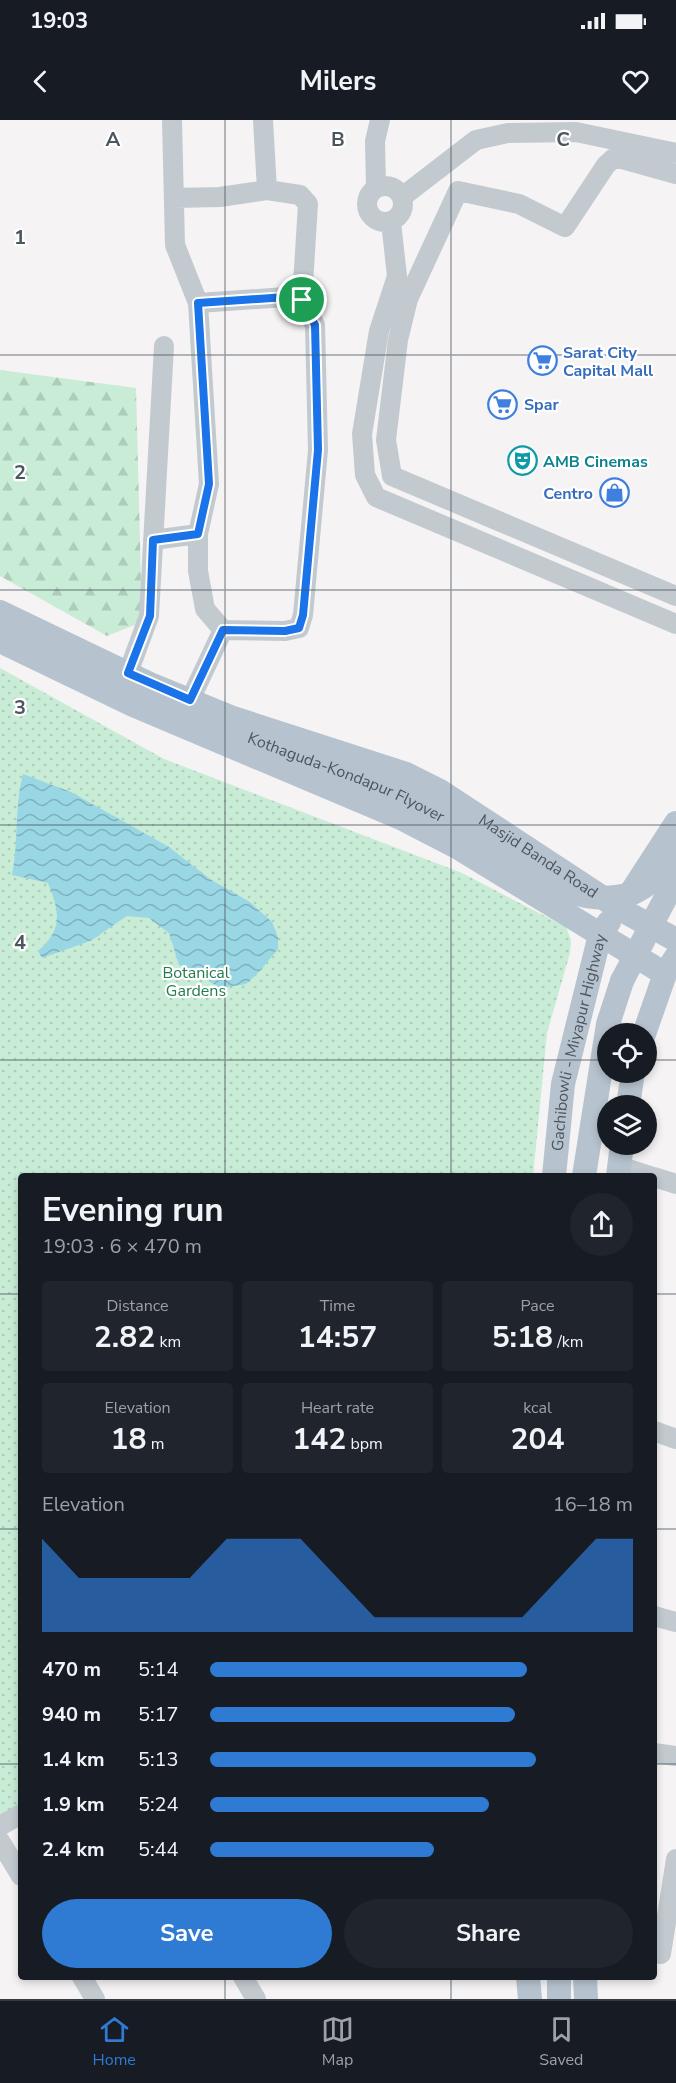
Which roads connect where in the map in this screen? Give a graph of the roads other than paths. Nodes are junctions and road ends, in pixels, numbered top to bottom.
1 (172, 120) edge
2 (263, 120) edge
3 (380, 120) edge
4 (603, 128) edge
5 (676, 153) edge
6 (676, 174) edge
7 (376, 188) junction
8 (267, 190) junction
9 (174, 198) junction
10 (402, 198) junction
11 (391, 222) junction
12 (302, 300) junction
13 (198, 303) junction
14 (164, 346) dead end
15 (392, 476) junction
16 (376, 497) junction
17 (198, 534) junction
18 (153, 540) junction
19 (676, 596) edge
20 (0, 612) edge
21 (676, 624) edge
22 (0, 626) edge
23 (223, 630) junction
24 (0, 641) edge
25 (128, 673) junction
26 (190, 700) junction
27 (676, 823) edge
28 (676, 852) edge
29 (676, 878) edge
30 (620, 909) junction
31 (600, 935) junction
32 (673, 959) edge
33 (648, 1023) edge
34 (620, 1162) edge
35 (554, 1173) edge
36 (584, 1173) edge
37 (643, 1173) edge
38 (657, 1178) edge
39 (676, 1184) edge
40 (657, 1432) edge
41 (676, 1439) edge
42 (657, 1617) edge
43 (676, 1622) edge
44 (657, 1753) edge
45 (676, 1756) edge
46 (18, 1816) edge
47 (0, 1826) edge
48 (6, 1845) edge
49 (676, 1859) edge
50 (18, 1870) edge
51 (664, 1955) edge
52 (84, 1980) edge
53 (245, 1980) edge
54 (528, 1980) edge
55 (559, 1980) edge
56 (585, 1980) edge
57 (95, 1999) edge
58 (256, 1999) edge
59 (530, 1999) edge
60 (559, 1999) edge
61 (586, 1999) edge

1 - 9 street
2 - 8 street
3 - 7 street
4 - 5 street
4 - 10 street
6 - 15 street
7 - 10 street
7 - 11 street
8 - 9 street
8 - 12 street
9 - 13 street
10 - 11 street
11 - 16 street
12 - 13 street
12 - 23 street
13 - 17 street
14 - 18 street
15 - 16 street
15 - 19 street
16 - 21 street
17 - 18 street
17 - 23 street
18 - 25 street
20 - 25 main road, Masjid Banda Road
22 - 28 main road, Kothaguda-Kondapur Flyover, bridge
23 - 26 street
24 - 31 main road, Masjid Banda Road
25 - 26 main road, Masjid Banda Road
26 - 30 main road, Masjid Banda Road
27 - 30 main road, Gachibowli - Miyapur Highway
29 - 36 main road, bridge
30 - 31 main road, Gachibowli - Miyapur Highway
30 - 32 main road, Masjid Banda Road
31 - 32 main road, Masjid Banda Road
31 - 35 main road, Gachibowli - Miyapur Highway
32 - 33 main road
34 - 37 street
38 - 39 street
40 - 41 street
42 - 43 street
44 - 45 street
46 - 47 street
48 - 50 street
49 - 51 street
52 - 57 street
53 - 58 street
54 - 59 main road
55 - 60 main road
56 - 61 main road

